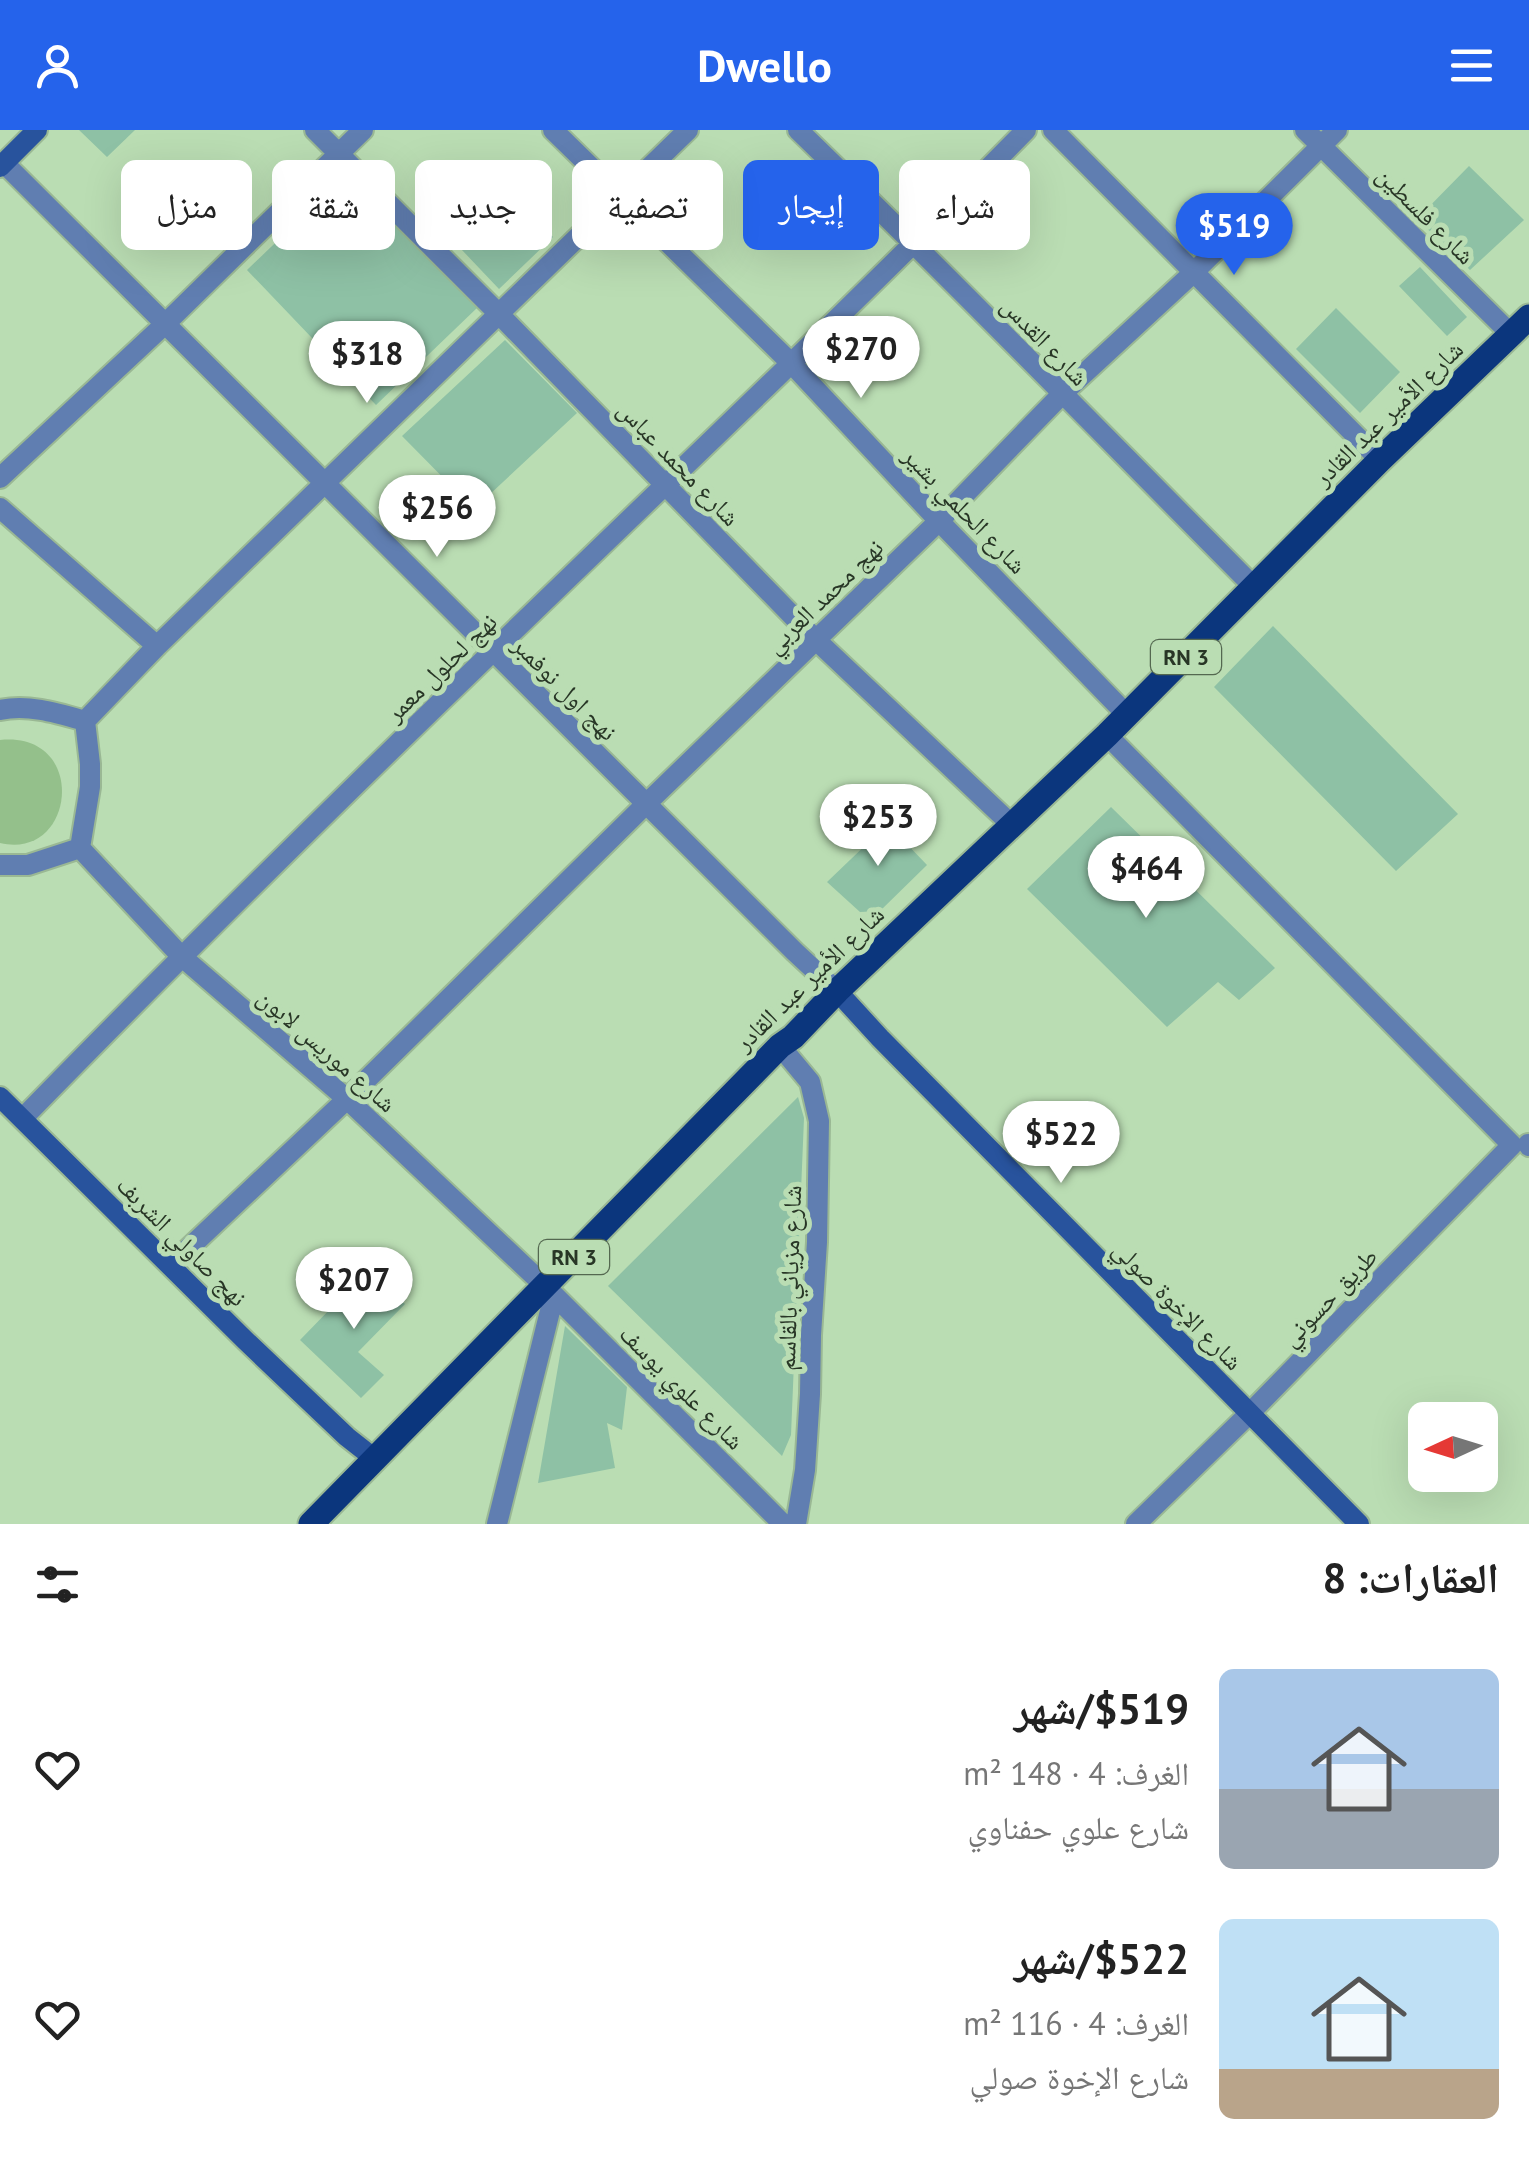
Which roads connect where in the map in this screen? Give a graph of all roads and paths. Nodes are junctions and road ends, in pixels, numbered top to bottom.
1 (37, 130) edge
2 (316, 130) edge
3 (363, 130) edge
4 (553, 130) edge
5 (688, 130) edge
6 (798, 130) edge
7 (1026, 130) edge
8 (1053, 130) edge
9 (1337, 130) edge
10 (1313, 138) edge
11 (340, 153) junction
12 (583, 160) edge
13 (658, 160) edge
14 (997, 160) edge
15 (2, 165) edge
16 (899, 228) edge
17 (572, 243) edge
18 (675, 250) edge
19 (908, 250) edge
20 (922, 250) edge
21 (1193, 273) junction
22 (499, 314) junction
23 (165, 324) junction
24 (1520, 326) edge
25 (792, 364) junction
26 (1062, 394) junction
27 (1380, 460) junction
28 (0, 478) edge
29 (324, 482) junction
30 (665, 486) junction
31 (0, 508) edge
32 (939, 520) junction
33 (1255, 588) junction
34 (815, 639) junction
35 (157, 646) junction
36 (492, 651) junction
37 (0, 710) edge
38 (1127, 715) junction
39 (84, 721) junction
40 (1107, 735) junction
41 (646, 804) junction
42 (1012, 826) junction
43 (80, 848) junction
44 (0, 865) edge
45 (181, 956) junction
46 (837, 991) junction
47 (780, 1046) junction
48 (0, 1097) edge
49 (347, 1099) junction
50 (23, 1118) junction
51 (1525, 1145) edge
52 (171, 1265) junction
53 (549, 1290) junction
54 (1250, 1413) junction
55 (374, 1459) junction
56 (311, 1524) edge
57 (497, 1524) edge
58 (783, 1524) edge
59 (796, 1524) edge
60 (1136, 1524) edge
61 (1359, 1524) edge

1 - 15 street
2 - 11 street, شارع محمد عباس
3 - 11 street
4 - 12 street, شارع الحلمي بشير
5 - 13 street
6 - 16 street, شارع القدس
7 - 14 street, نهج لحلول معمر
8 - 21 street
9 - 10 street, نهج محمد العربي
10 - 21 street, نهج محمد العربي
10 - 24 street, شارع فلسطين
11 - 22 street, شارع محمد عباس
11 - 23 street
15 - 23 street, نهج اول نوفمبر
17 - 22 street
18 - 25 street, شارع الحلمي بشير
19 - 25 street, نهج لحلول معمر
20 - 26 street, شارع القدس
21 - 26 street, نهج محمد العربي
21 - 27 street
22 - 29 street
22 - 30 street, شارع محمد عباس
23 - 28 street
23 - 29 street, نهج اول نوفمبر
24 - 27 main road, شارع الأمير عبد القادر / RN 3
25 - 30 street, نهج لحلول معمر
25 - 32 street, شارع الحلمي بشير
26 - 32 street, نهج محمد العربي
26 - 33 street, شارع القدس
27 - 33 main road, شارع الأمير عبد القادر / RN 3
29 - 35 street
29 - 36 street, نهج اول نوفمبر
30 - 34 street, شارع محمد عباس
30 - 36 street, نهج لحلول معمر
31 - 35 street
32 - 34 street, نهج محمد العربي
32 - 38 street, شارع الحلمي بشير
33 - 38 main road, شارع الأمير عبد القادر / RN 3
34 - 41 street, نهج محمد العربي
34 - 42 street, شارع محمد عباس
35 - 39 street
36 - 41 street, نهج اول نوفمبر
36 - 45 street, نهج لحلول معمر
37 - 39 street
38 - 40 main road, شارع الأمير عبد القادر / RN 3
39 - 43 street
40 - 42 main road, شارع الأمير عبد القادر / RN 3
40 - 51 street
41 - 46 street, نهج اول نوفمبر
41 - 49 street, نهج محمد العربي
42 - 46 main road, شارع الأمير عبد القادر / RN 3
43 - 44 street
43 - 45 street, شارع موريس لابون
45 - 49 street, شارع موريس لابون
45 - 50 street, نهج لحلول معمر
46 - 47 main road, شارع الأمير عبد القادر / RN 3
46 - 54 street, شارع الإخوة صولي
47 - 53 main road, شارع الأمير عبد القادر / RN 3
47 - 59 street, شارع مزياني بالقاسم
48 - 50 street, نهج صاولي الشربف
49 - 52 street, نهج محمد العربي
49 - 53 street, شارع موريس لابون
50 - 52 street, نهج صاولي الشربف
51 - 54 street, طريق حسوني
52 - 55 street, نهج صاولي الشربف
53 - 55 main road, شارع الأمير عبد القادر / RN 3
53 - 57 street
53 - 58 street, شارع علوي يوسف
54 - 60 street, طريق حسوني
54 - 61 street, شارع الإخوة صولي
55 - 56 main road, شارع الأمير عبد القادر / RN 3

